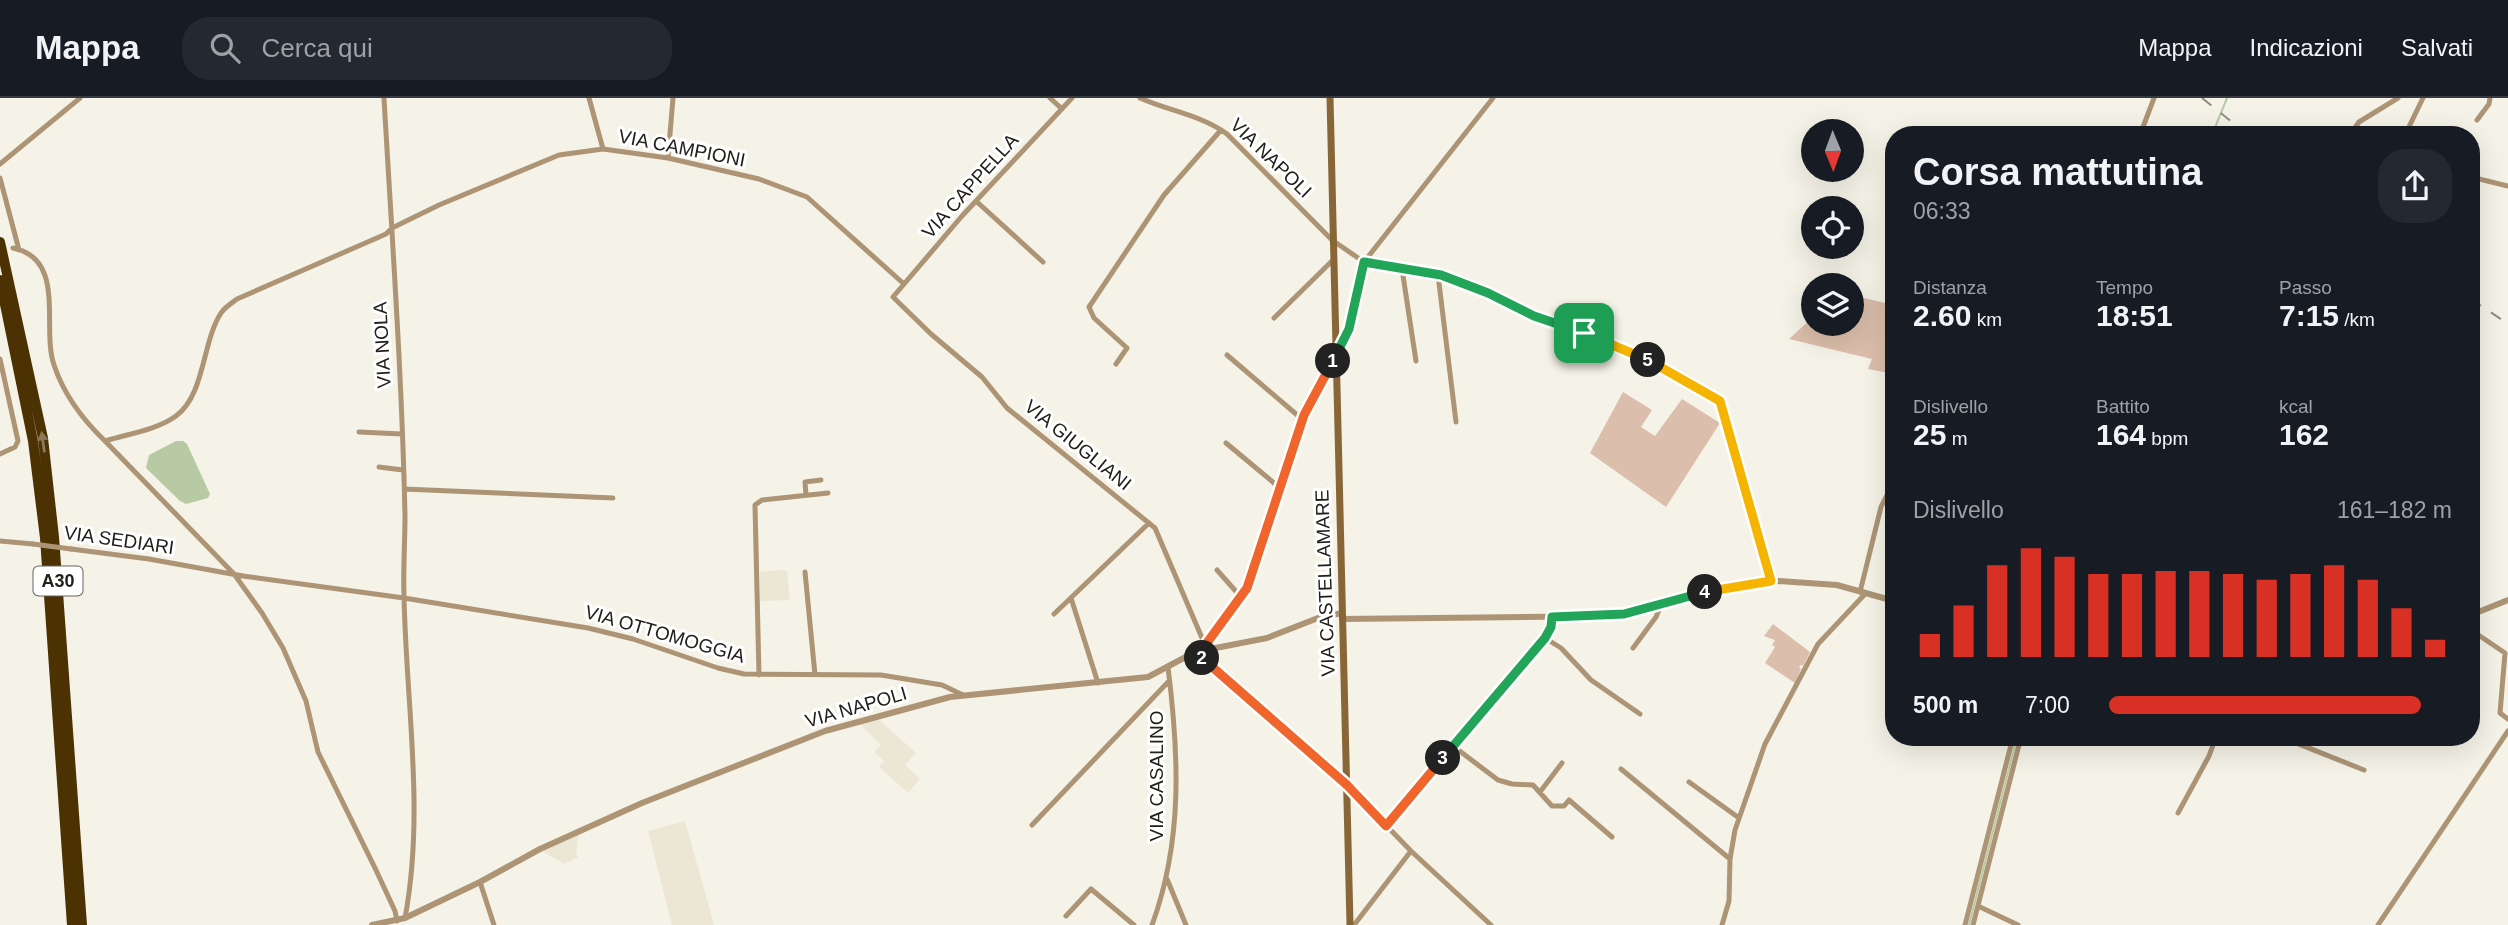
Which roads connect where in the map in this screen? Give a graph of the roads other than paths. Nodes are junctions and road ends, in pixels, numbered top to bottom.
1 (80, 98) edge
2 (384, 98) edge
3 (590, 98) edge
4 (673, 98) edge
5 (1050, 98) edge
6 (1072, 98) edge
7 (1140, 98) edge
8 (1330, 98) edge
9 (1493, 98) edge
10 (2154, 98) edge
11 (2398, 98) edge
12 (2423, 98) edge
13 (2490, 98) edge
14 (1062, 109) junction
15 (2477, 120) dead end
16 (2142, 126) edge
17 (2356, 126) edge
18 (2409, 126) edge
19 (1221, 130) junction
20 (603, 149) junction
21 (668, 158) junction
22 (0, 164) edge
23 (0, 178) edge
24 (2480, 179) edge
25 (2508, 187) edge
26 (976, 201) junction
27 (392, 228) junction
28 (1332, 240) junction
29 (0, 242) edge
30 (1332, 260) junction
31 (1044, 262) dead end
32 (1364, 262) junction
33 (1402, 269) junction
34 (1438, 275) junction
35 (0, 280) edge
36 (904, 284) junction
37 (893, 297) joint
38 (1274, 318) dead end
39 (1227, 355) dead end
40 (1335, 358) junction
41 (0, 359) edge
42 (1416, 360) dead end
43 (1116, 364) dead end
44 (1303, 420) junction
45 (1456, 422) dead end
46 (359, 432) dead end
47 (402, 434) junction
48 (105, 441) junction
49 (1226, 443) dead end
50 (0, 454) edge
51 (379, 467) dead end
52 (403, 470) junction
53 (821, 480) dead end
54 (1280, 488) junction
55 (404, 489) junction
56 (828, 493) dead end
57 (806, 495) junction
58 (613, 498) dead end
59 (1885, 498) edge
60 (1149, 523) junction
61 (0, 541) edge
62 (1217, 570) dead end
63 (805, 572) dead end
64 (234, 574) junction
65 (1771, 581) junction
66 (1863, 593) junction
67 (1240, 596) junction
68 (404, 598) junction
69 (1071, 598) junction
70 (1885, 599) edge
71 (2508, 600) edge
72 (1661, 605) junction
73 (2480, 611) edge
74 (1054, 614) dead end
75 (1342, 616) junction
76 (1552, 617) junction
77 (2480, 636) edge
78 (1545, 638) junction
79 (1633, 648) dead end
80 (1200, 649) junction
81 (1168, 667) junction
82 (759, 675) junction
83 (815, 675) junction
84 (1169, 681) junction
85 (1098, 682) junction
86 (963, 695) junction
87 (1640, 714) dead end
88 (2508, 719) edge
89 (2508, 731) edge
90 (1453, 746) junction
91 (2011, 746) edge
92 (2019, 746) edge
93 (2213, 746) edge
94 (2304, 746) edge
95 (1562, 763) dead end
96 (1621, 769) dead end
97 (2364, 770) dead end
98 (1689, 782) dead end
99 (1347, 785) junction
100 (1540, 792) junction
101 (2178, 813) dead end
102 (1739, 818) junction
103 (1032, 825) dead end
104 (1386, 826) junction
105 (1612, 837) dead end
106 (1411, 851) junction
107 (1730, 859) junction
108 (1167, 879) junction
109 (480, 882) junction
110 (1978, 906) junction
111 (1066, 916) dead end
112 (402, 921) edge
113 (72, 925) edge
114 (82, 925) edge
115 (372, 925) edge
116 (494, 925) edge
117 (1135, 925) edge
118 (1152, 925) edge
119 (1186, 925) edge
120 (1352, 925) edge
121 (1492, 925) edge
122 (1723, 925) edge
123 (1965, 925) edge
124 (1973, 925) edge
125 (2018, 925) edge
126 (2378, 925) edge

1 - 22 street
2 - 27 street, VIA NOLA
3 - 20 street
4 - 21 street
5 - 14 street
6 - 14 street, VIA CAPPELLA
7 - 19 street, VIA NAPOLI
8 - 28 main road, VIA CASTELLAMARE
9 - 32 street
10 - 16 street
11 - 17 street
12 - 18 street
13 - 15 street
14 - 26 street, VIA CAPPELLA
19 - 28 street, VIA NAPOLI
19 - 43 street
20 - 21 street, VIA CAMPIONI
20 - 27 street, VIA CAMPIONI
21 - 36 street, VIA CAMPIONI
23 - 48 street
24 - 25 street
26 - 31 street
26 - 36 street, VIA CAPPELLA
27 - 47 street, VIA NOLA
27 - 48 street, VIA CAMPIONI
28 - 30 main road, VIA CASTELLAMARE
28 - 32 street, VIA NAPOLI
114 -> 29 highway, A30
30 - 38 street
30 - 40 main road, VIA CASTELLAMARE
32 - 33 street
32 - 40 street
33 - 34 street
33 - 42 street
34 - 45 street
34 - 65 street
35 - 113 highway, A30
36 - 37 street, VIA CAPPELLA
37 - 60 street, VIA GIUGLIANI
39 - 44 street
40 - 44 street
40 - 75 main road, VIA CASTELLAMARE
41 - 50 street
44 - 54 street
46 - 47 street
47 - 52 street, VIA NOLA
48 - 64 street
49 - 54 street
51 - 52 street
52 - 55 street, VIA NOLA
53 - 57 street
54 - 67 street
55 - 58 street
55 - 68 street, VIA NOLA
56 - 57 street
57 - 82 street
59 - 66 street
60 - 69 street
60 - 80 street, VIA GIUGLIANI
61 - 64 street, VIA SEDIARI, bridge
62 - 67 street
63 - 83 street
64 - 68 street, VIA OTTOMOGGIA
64 - 112 street
65 - 66 street, VIA NAPOLI
65 - 72 street, VIA NAPOLI
66 - 70 street, VIA NAPOLI
66 - 102 street
67 - 80 street
68 - 82 street, VIA OTTOMOGGIA
68 - 112 street, VIA NOLA
69 - 74 street
69 - 85 street
71 - 73 street
72 - 76 street, VIA NAPOLI
72 - 79 street
75 - 76 street, VIA NAPOLI
75 - 80 street, VIA NAPOLI
75 - 99 main road, VIA CASTELLAMARE
76 - 78 street
77 - 88 street
78 - 87 street
78 - 90 street
80 - 81 street, VIA NAPOLI
80 - 99 street
81 - 84 street, VIA CASALINO
81 - 85 street, VIA NAPOLI
82 - 83 street, VIA OTTOMOGGIA
83 - 86 street, VIA OTTOMOGGIA
84 - 103 street
84 - 108 street, VIA CASALINO
85 - 86 street, VIA NAPOLI
86 - 109 street, VIA NAPOLI
89 - 126 street
90 - 100 street
90 - 104 street
91 - 123 street
92 - 110 street
93 - 101 street
94 - 97 street
95 - 100 street
96 - 107 street
98 - 102 street
99 - 104 street
99 - 120 main road, VIA CASTELLAMARE
100 - 105 street
102 - 107 street
104 - 106 street
106 - 120 street
106 - 121 street
107 - 122 street
108 - 118 street, VIA CASALINO
108 - 119 street
109 - 112 street, VIA NAPOLI
109 - 116 street
110 - 124 street
110 - 125 street
111 - 117 street
112 - 115 street, VIA NAPOLI

